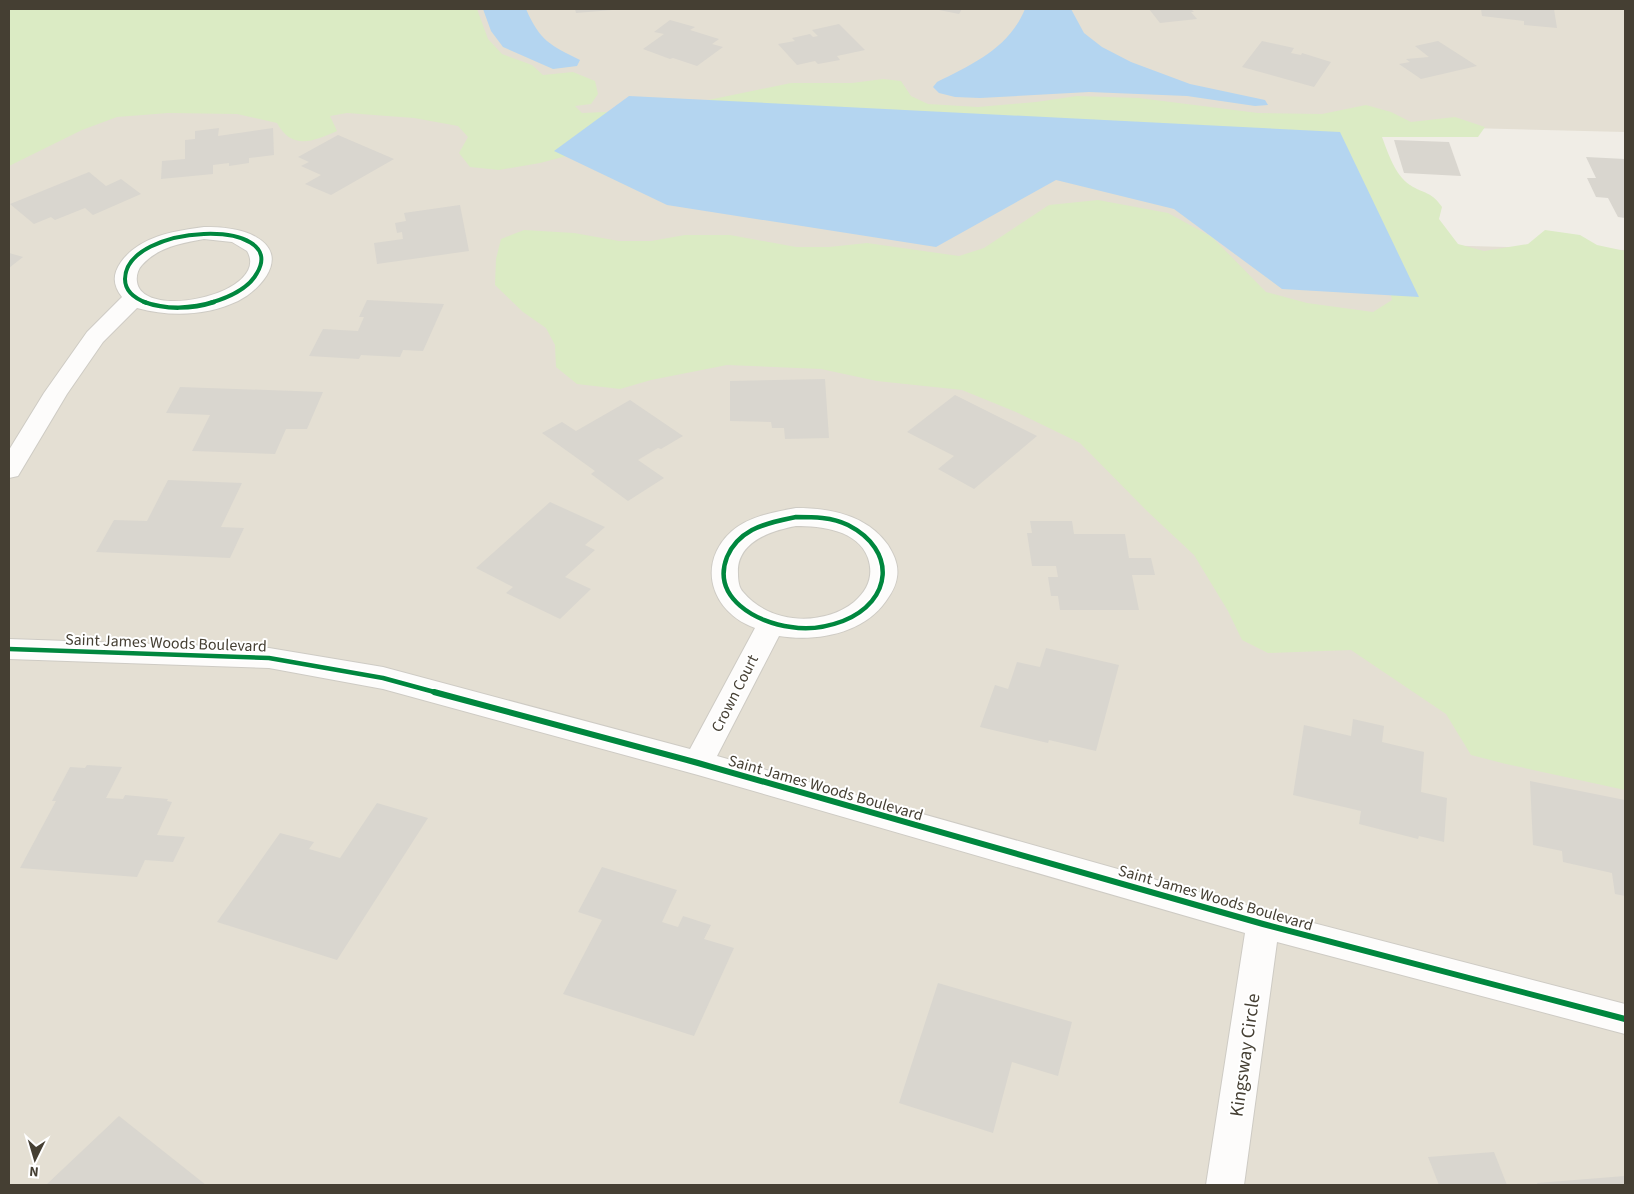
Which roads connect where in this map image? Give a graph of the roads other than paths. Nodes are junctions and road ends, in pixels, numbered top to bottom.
1 (134, 298) junction
2 (9, 470) edge
3 (771, 624) junction
4 (9, 649) edge
5 (698, 763) junction
6 (1264, 924) junction
7 (1625, 1019) edge
8 (1225, 1185) edge

1 - 1 street
1 - 2 street
3 - 3 street
3 - 5 street, Crown Court
4 - 5 street, Saint James Woods Boulevard
5 - 6 street, Saint James Woods Boulevard
6 - 7 street, Saint James Woods Boulevard
6 - 8 street, Kingsway Circle

